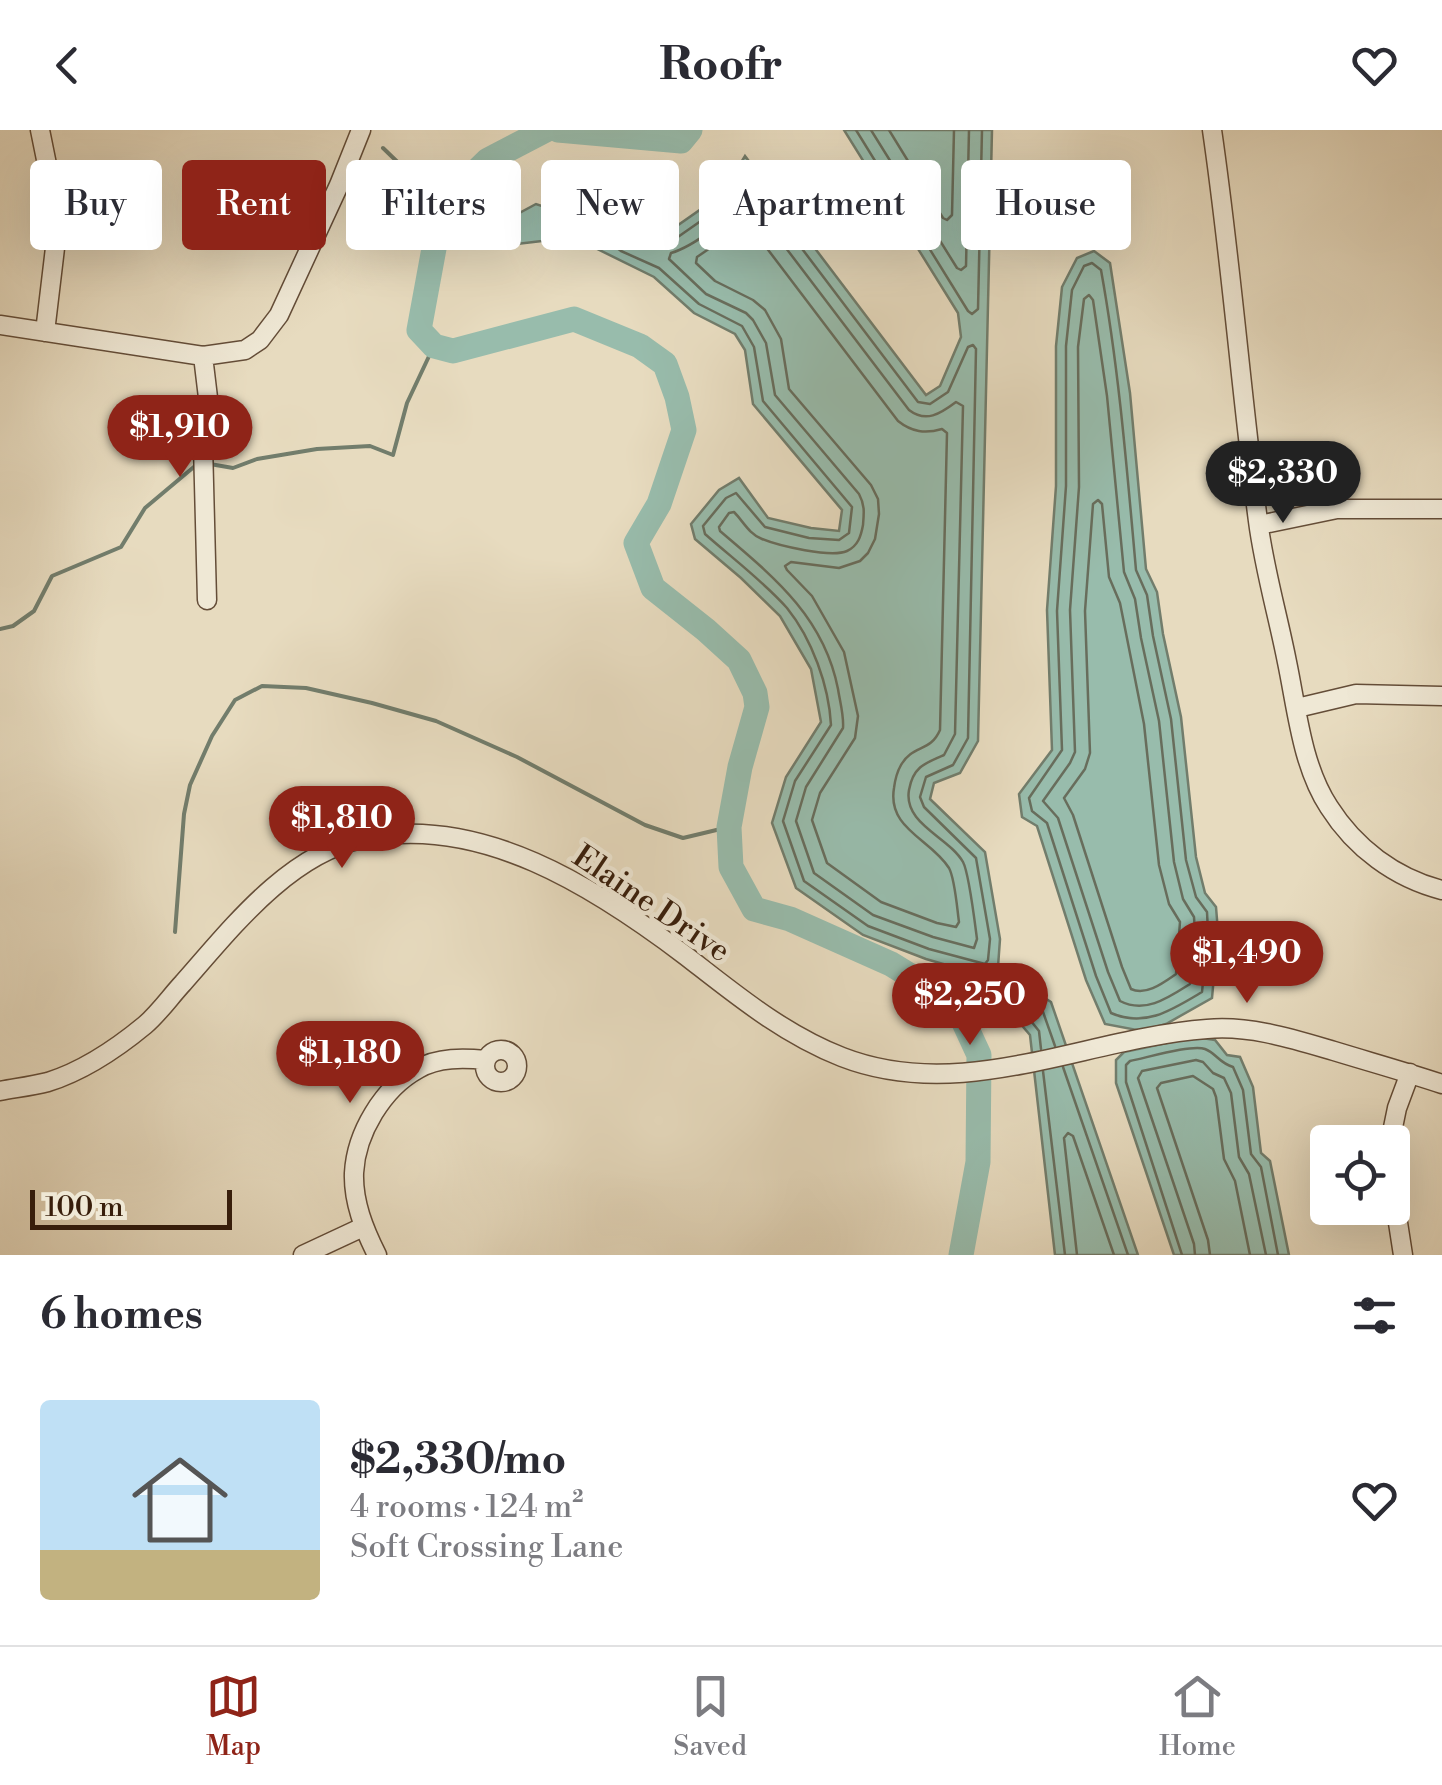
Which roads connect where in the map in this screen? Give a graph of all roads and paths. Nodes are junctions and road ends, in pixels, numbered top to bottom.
1 (40, 130) edge
2 (360, 130) edge
3 (1212, 130) edge
4 (0, 325) edge
5 (45, 332) junction
6 (202, 356) junction
7 (1442, 509) edge
8 (1258, 525) junction
9 (207, 600) dead end
10 (1442, 696) edge
11 (1297, 708) junction
12 (1442, 890) edge
13 (486, 1060) dead end
14 (1410, 1074) junction
15 (1442, 1084) edge
16 (0, 1091) edge
17 (1394, 1125) edge
18 (1398, 1225) edge
19 (363, 1227) junction
20 (303, 1255) edge
21 (377, 1255) edge
22 (1403, 1255) edge

1 - 5 street
2 - 6 street
3 - 8 street
4 - 5 street
5 - 6 street
6 - 9 street
7 - 8 street
8 - 11 street
10 - 11 street
11 - 12 street
13 - 19 street
14 - 15 street, Elaine Drive
14 - 16 street, Elaine Drive
14 - 17 street
18 - 22 street
19 - 20 street
19 - 21 street

